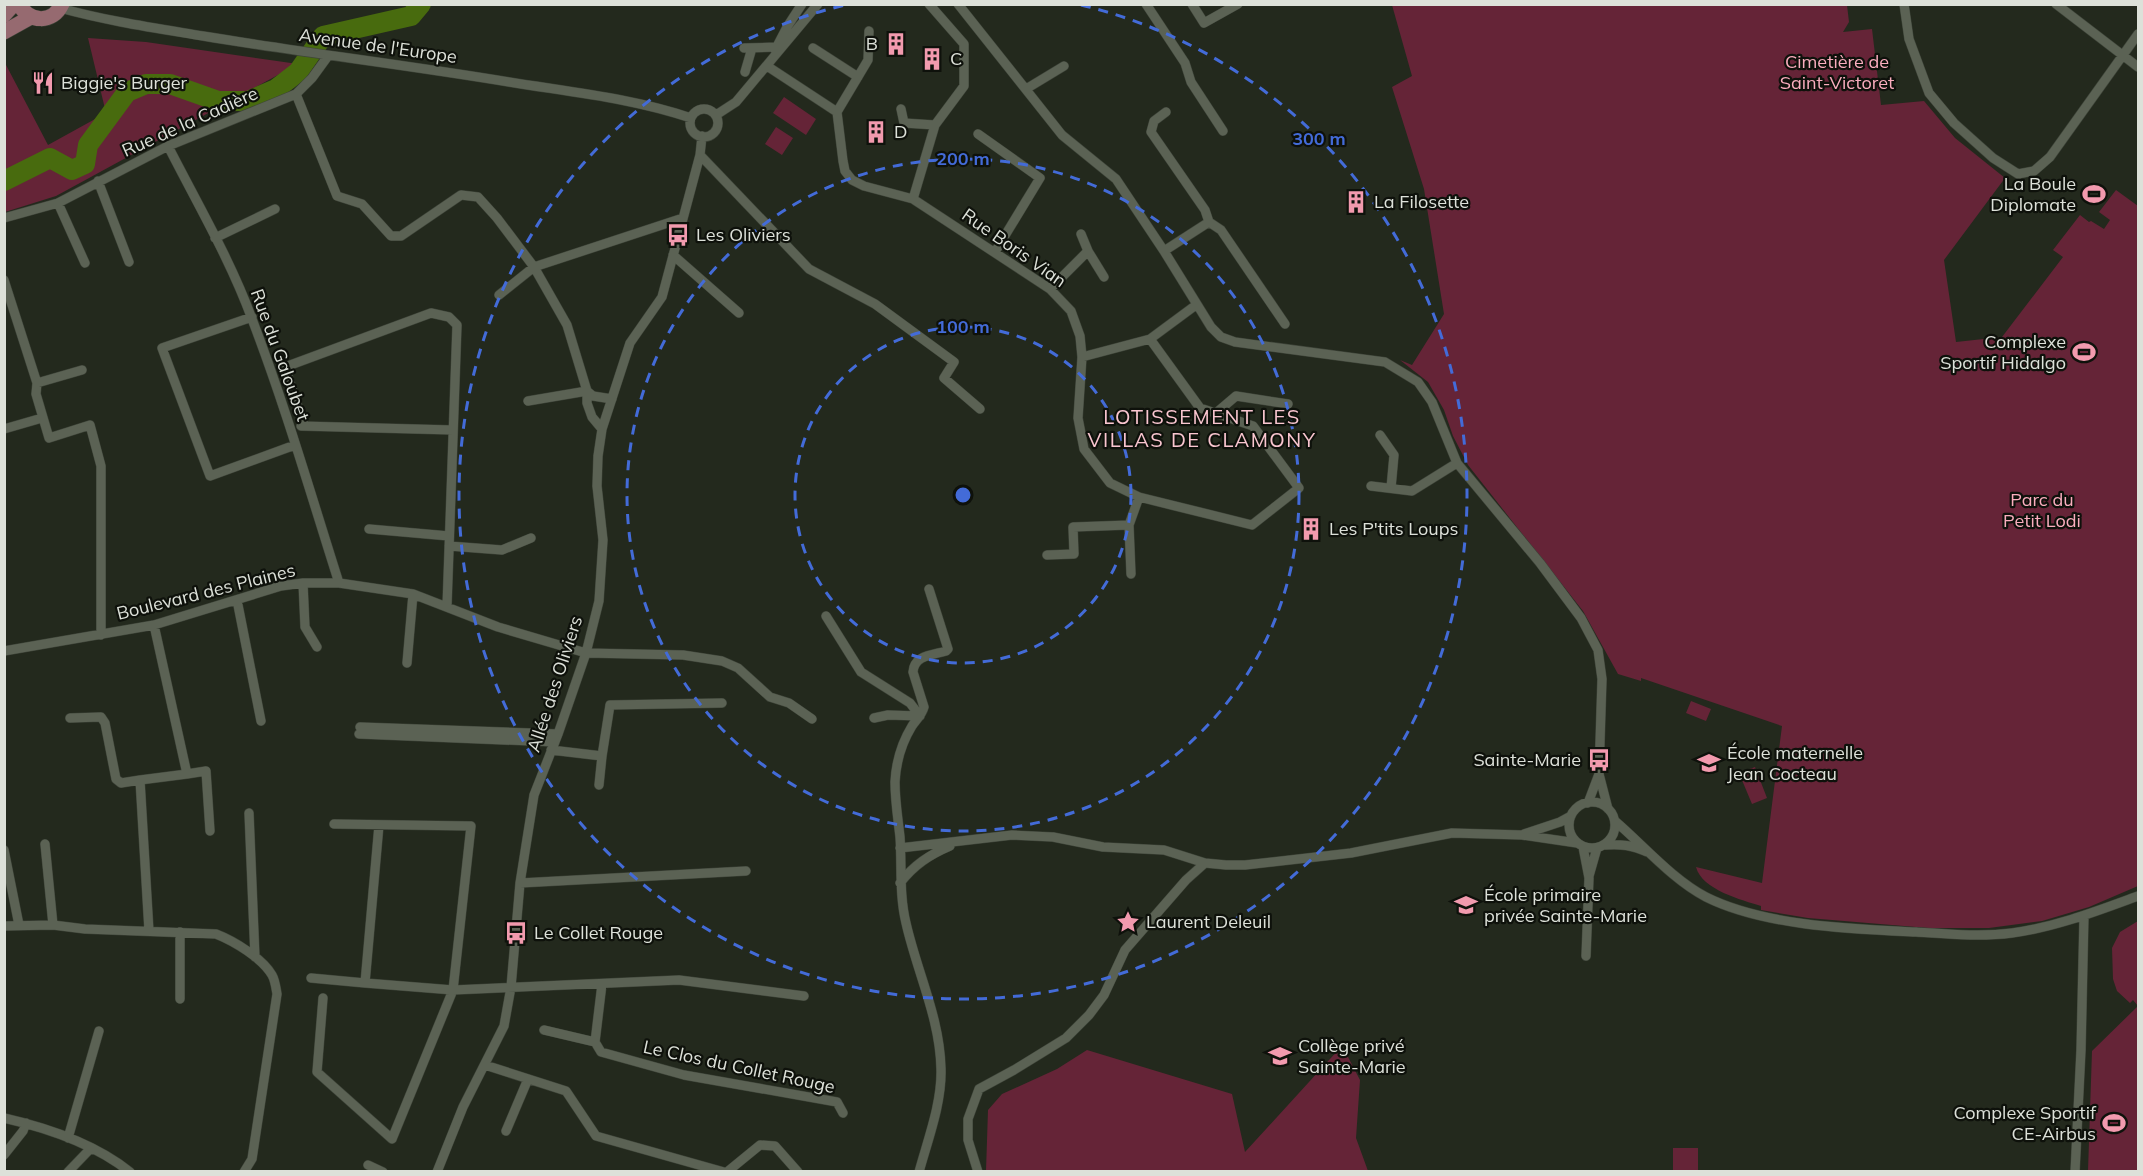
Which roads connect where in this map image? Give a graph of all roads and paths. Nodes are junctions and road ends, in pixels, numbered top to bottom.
1 (14, 4) edge
2 (19, 4) edge
3 (802, 4) edge
4 (818, 4) edge
5 (929, 4) edge
6 (958, 4) edge
7 (1146, 4) edge
8 (1192, 4) edge
9 (1238, 4) edge
10 (1904, 4) edge
11 (2056, 4) edge
12 (61, 6) edge
13 (4, 15) edge
14 (31, 17) junction
15 (869, 31) dead end
16 (4, 32) edge
17 (2139, 34) edge
18 (777, 47) junction
19 (813, 48) dead end
20 (2123, 54) junction
21 (325, 56) junction
22 (767, 66) junction
23 (1064, 66) dead end
24 (2139, 67) edge
25 (858, 77) junction
26 (755, 79) junction
27 (1026, 90) junction
28 (296, 94) junction
29 (901, 110) dead end
30 (837, 112) junction
31 (1166, 112) dead end
32 (716, 116) junction
33 (691, 118) junction
34 (935, 125) junction
35 (1223, 131) dead end
36 (978, 134) dead end
37 (702, 136) junction
38 (168, 146) junction
39 (700, 154) junction
40 (98, 181) junction
41 (913, 199) junction
42 (58, 203) junction
43 (275, 209) dead end
44 (683, 218) junction
45 (4, 219) edge
46 (1209, 222) junction
47 (1082, 234) dead end
48 (215, 238) junction
49 (1088, 251) junction
50 (1164, 251) junction
51 (995, 252) junction
52 (673, 255) junction
53 (129, 262) dead end
54 (85, 263) dead end
55 (534, 267) junction
56 (1104, 277) dead end
57 (4, 280) edge
58 (1050, 289) junction
59 (499, 295) dead end
60 (1196, 304) junction
61 (739, 313) dead end
62 (252, 317) junction
63 (1284, 324) dead end
64 (1150, 339) junction
65 (1082, 357) junction
66 (82, 370) dead end
67 (37, 383) junction
68 (586, 391) junction
69 (612, 399) junction
70 (528, 400) dead end
71 (1288, 404) dead end
72 (980, 409) dead end
73 (1216, 413) junction
74 (42, 418) junction
75 (304, 425) junction
76 (4, 429) edge
77 (290, 429) junction
78 (602, 429) junction
79 (453, 430) junction
80 (1380, 435) dead end
81 (295, 445) junction
82 (1456, 463) junction
83 (1371, 486) dead end
84 (1391, 488) junction
85 (1139, 497) junction
86 (1129, 525) junction
87 (369, 529) dead end
88 (449, 536) junction
89 (531, 538) dead end
90 (449, 546) junction
91 (1047, 555) dead end
92 (1131, 574) dead end
93 (303, 583) junction
94 (339, 583) junction
95 (929, 589) dead end
96 (413, 594) junction
97 (237, 600) junction
98 (447, 606) junction
99 (826, 616) dead end
100 (154, 625) junction
101 (101, 635) junction
102 (317, 647) dead end
103 (4, 651) edge
104 (586, 653) junction
105 (407, 663) dead end
106 (722, 703) dead end
107 (920, 716) junction
108 (70, 718) dead end
109 (874, 718) dead end
110 (812, 719) dead end
111 (261, 721) dead end
112 (359, 731) dead end
113 (555, 742) junction
114 (602, 756) junction
115 (188, 774) junction
116 (1599, 774) junction
117 (140, 780) junction
118 (599, 785) dead end
119 (1588, 803) junction
120 (1608, 809) junction
121 (249, 813) dead end
122 (1571, 816) junction
123 (1615, 820) junction
124 (334, 824) dead end
125 (379, 825) junction
126 (210, 831) dead end
127 (1522, 835) junction
128 (957, 842) junction
129 (45, 844) dead end
130 (1580, 844) junction
131 (1601, 846) junction
132 (900, 848) junction
133 (4, 850) edge
134 (1654, 855) junction
135 (1205, 863) junction
136 (746, 871) dead end
137 (1589, 878) junction
138 (520, 883) junction
139 (900, 883) junction
140 (2139, 896) edge
141 (2084, 916) junction
142 (19, 925) junction
143 (53, 925) junction
144 (4, 926) edge
145 (149, 931) junction
146 (180, 932) junction
147 (1586, 956) dead end
148 (255, 957) junction
149 (311, 978) dead end
150 (365, 983) junction
151 (602, 984) junction
152 (512, 987) junction
153 (453, 990) junction
154 (804, 996) dead end
155 (323, 998) dead end
156 (180, 999) dead end
157 (544, 1030) dead end
158 (99, 1031) dead end
159 (595, 1042) junction
160 (485, 1065) junction
161 (528, 1079) junction
162 (843, 1113) dead end
163 (4, 1118) edge
164 (26, 1123) junction
165 (506, 1131) dead end
166 (68, 1138) junction
167 (92, 1148) junction
168 (4, 1155) edge
169 (368, 1165) dead end
170 (68, 1172) edge
171 (130, 1172) edge
172 (244, 1172) edge
173 (383, 1172) edge
174 (437, 1172) edge
175 (726, 1172) edge
176 (798, 1172) edge
177 (919, 1172) edge
178 (978, 1172) edge
179 (2075, 1172) edge

1 - 13 main road
2 - 14 main road
3 - 18 street
4 - 22 street
5 - 34 street
6 - 27 street
7 - 35 street
8 - 9 street
10 - 20 street
11 - 20 street
12 - 14 main road
12 - 21 street, Avenue de l'Europe
14 - 16 main road
15 - 25 street
17 - 20 street
18 - 22 street
18 - 26 street
19 - 25 street
20 - 24 street
21 - 28 street, Rue de la Cadière
21 - 33 street, Avenue de l'Europe
22 - 26 street
22 - 30 street
23 - 27 street
25 - 30 street
26 - 32 street
27 - 50 street
28 - 38 street, Rue de la Cadière
28 - 55 street
29 - 34 street
30 - 41 street, Rue Boris Vian
31 - 46 street
32 - 33 street
32 - 37 street
33 - 37 street
34 - 41 street
36 - 51 street
37 - 39 street, Allée des Oliviers
38 - 40 street, Rue de la Cadière
38 - 48 street, Rue du Galoubet
39 - 44 street, Allée des Oliviers
39 - 72 street
40 - 42 street, Rue de la Cadière
40 - 53 street
41 - 51 street, Rue Boris Vian
42 - 45 street, Rue de la Cadière
42 - 54 street
43 - 48 street
44 - 52 street, Allée des Oliviers
44 - 55 street
46 - 50 street
46 - 63 street
47 - 49 street
48 - 62 street, Rue du Galoubet
49 - 56 street
49 - 58 street
50 - 60 street
51 - 58 street, Rue Boris Vian
52 - 61 street
52 - 69 street, Allée des Oliviers
55 - 59 street
55 - 68 street
57 - 67 street
58 - 65 street, Rue Boris Vian
60 - 64 street
60 - 82 street
62 - 77 street, Rue du Galoubet
62 - 81 street
64 - 65 street
64 - 73 street
65 - 85 street, Rue Boris Vian
66 - 67 street
67 - 74 street
68 - 69 street
68 - 70 street
68 - 78 street
69 - 78 street, Allée des Oliviers
71 - 73 street
73 - 85 street, Rue Boris Vian
74 - 76 street
74 - 101 street
75 - 77 street
75 - 79 street
75 - 79 street
77 - 81 street, Rue du Galoubet
78 - 104 street, Allée des Oliviers
79 - 88 street
80 - 84 street
81 - 94 street, Rue du Galoubet
82 - 84 street
82 - 116 street
83 - 84 street
85 - 86 street
86 - 91 street
86 - 92 street
87 - 88 street
88 - 90 street
89 - 90 street
90 - 98 street
93 - 94 street, Boulevard des Plaines
93 - 97 street, Boulevard des Plaines
93 - 102 street
94 - 96 street, Boulevard des Plaines
95 - 107 street
96 - 98 street, Boulevard des Plaines
96 - 105 street
97 - 100 street, Boulevard des Plaines
97 - 111 street
98 - 104 street, Boulevard des Plaines
99 - 107 street
100 - 101 street, Boulevard des Plaines
100 - 115 street
101 - 103 street, Boulevard des Plaines
104 - 110 street, Boulevard des Plaines
104 - 113 street, Allée des Oliviers
106 - 114 street
107 - 109 street
107 - 132 street
108 - 117 street
112 - 113 street
113 - 114 street
113 - 138 street, Allée des Oliviers
114 - 118 street
115 - 117 street
115 - 126 street
116 - 119 street
116 - 120 street
117 - 145 street
119 - 120 street
119 - 122 street
120 - 123 street
121 - 148 street
122 - 127 street
122 - 130 street
123 - 131 street
123 - 134 street
124 - 125 street
125 - 150 street
125 - 153 street
127 - 130 street
127 - 135 street
128 - 132 street
128 - 135 street
128 - 139 street
129 - 143 street
130 - 131 street
130 - 137 street
131 - 134 street
131 - 137 street
132 - 139 street
133 - 142 street
134 - 141 street
135 - 178 street
136 - 138 street
137 - 147 street
138 - 152 street, Allée des Oliviers
139 - 177 street
140 - 141 street
141 - 179 street
142 - 143 street
142 - 144 street
143 - 145 street
145 - 146 street
146 - 148 street
146 - 156 street
148 - 172 street
149 - 150 street
150 - 153 street
151 - 152 street
151 - 154 street
151 - 159 street
152 - 153 street
152 - 160 street, Allée des Oliviers
153 - 155 street
157 - 159 street, Le Clos du Collet Rouge
158 - 166 street
159 - 162 street, Le Clos du Collet Rouge
160 - 161 street
160 - 174 street, Allée des Oliviers
161 - 165 street
161 - 175 street
163 - 164 street
164 - 166 street
164 - 168 street
166 - 167 street
167 - 170 street
167 - 171 street
169 - 173 street
175 - 176 street

